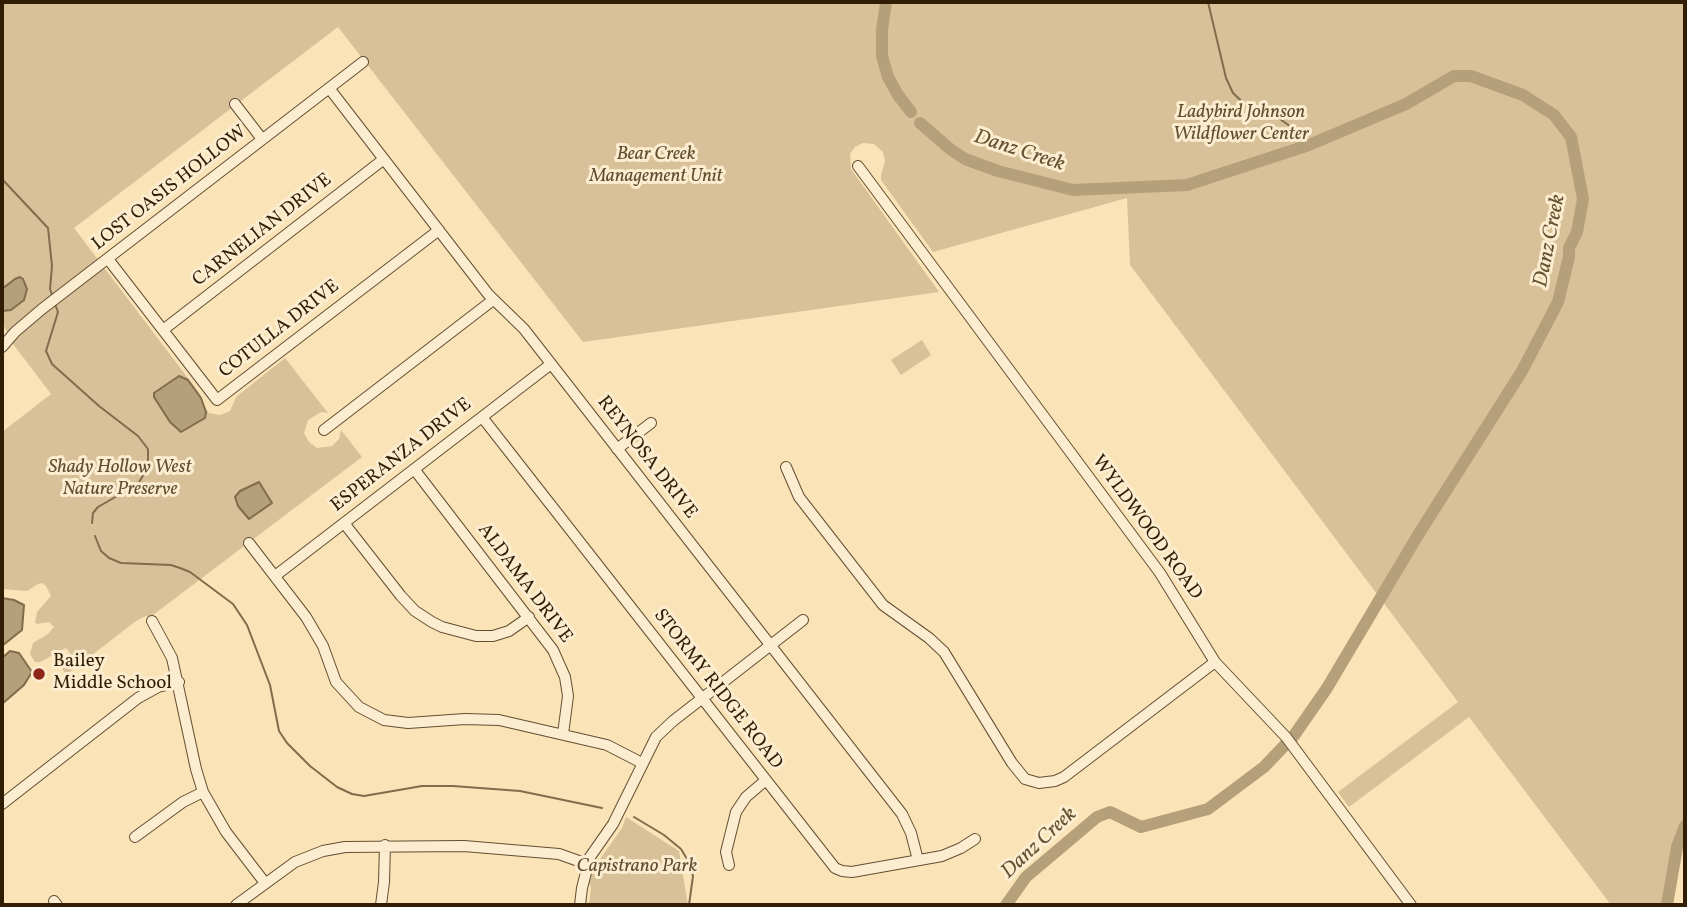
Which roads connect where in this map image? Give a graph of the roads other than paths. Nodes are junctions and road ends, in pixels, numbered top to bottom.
1 (363, 62) dead end
2 (329, 88) junction
3 (235, 104) dead end
4 (262, 139) junction
5 (384, 159) junction
6 (858, 166) dead end
7 (439, 230) junction
8 (108, 259) junction
9 (493, 300) junction
10 (163, 330) junction
11 (2, 346) edge
12 (551, 364) junction
13 (482, 417) junction
14 (651, 423) dead end
15 (324, 430) dead end
16 (617, 449) junction
17 (786, 467) dead end
18 (414, 469) junction
19 (344, 523) junction
20 (249, 543) dead end
21 (275, 576) junction
22 (529, 617) junction
23 (803, 620) dead end
24 (152, 621) dead end
25 (771, 645) junction
26 (1215, 662) junction
27 (178, 682) junction
28 (702, 699) junction
29 (563, 734) junction
30 (642, 763) junction
31 (766, 780) junction
32 (203, 792) junction
33 (2, 804) edge
34 (135, 837) dead end
35 (975, 839) dead end
36 (384, 845) junction
37 (918, 860) junction
38 (587, 864) junction
39 (729, 865) dead end
40 (265, 883) junction
41 (236, 905) edge
42 (381, 905) edge
43 (580, 905) edge
44 (1411, 905) edge

1 - 2 street, LOST OASIS HOLLOW
2 - 4 street, LOST OASIS HOLLOW
2 - 5 street, REYNOSA DRIVE
3 - 4 street
4 - 8 street, LOST OASIS HOLLOW
5 - 7 street, REYNOSA DRIVE
5 - 10 street, CARNELIAN DRIVE
6 - 26 street, WYLDWOOD ROAD
7 - 9 street, REYNOSA DRIVE
7 - 10 street, COTULLA DRIVE
8 - 10 street, COTULLA DRIVE
8 - 11 street, LOST OASIS HOLLOW
9 - 12 street, REYNOSA DRIVE
9 - 15 street
12 - 13 street, ESPERANZA DRIVE
12 - 16 street, REYNOSA DRIVE
13 - 18 street, ESPERANZA DRIVE
13 - 28 street, STORMY RIDGE ROAD
14 - 16 street
16 - 25 street, REYNOSA DRIVE
17 - 26 street
18 - 19 street, ESPERANZA DRIVE
18 - 22 street, ALDAMA DRIVE
19 - 21 street, ESPERANZA DRIVE
19 - 22 street
20 - 21 street
21 - 29 street
22 - 29 street, ALDAMA DRIVE
23 - 25 street
24 - 27 street
25 - 28 street
25 - 37 street, REYNOSA DRIVE
26 - 44 street, WYLDWOOD ROAD
27 - 32 street
27 - 33 street
28 - 30 street
28 - 31 street, STORMY RIDGE ROAD
29 - 30 street
30 - 38 street
31 - 37 street, STORMY RIDGE ROAD
31 - 39 street
32 - 34 street
32 - 40 street
35 - 37 street, STORMY RIDGE ROAD
36 - 38 street
36 - 40 street
36 - 42 street
38 - 43 street
40 - 41 street

